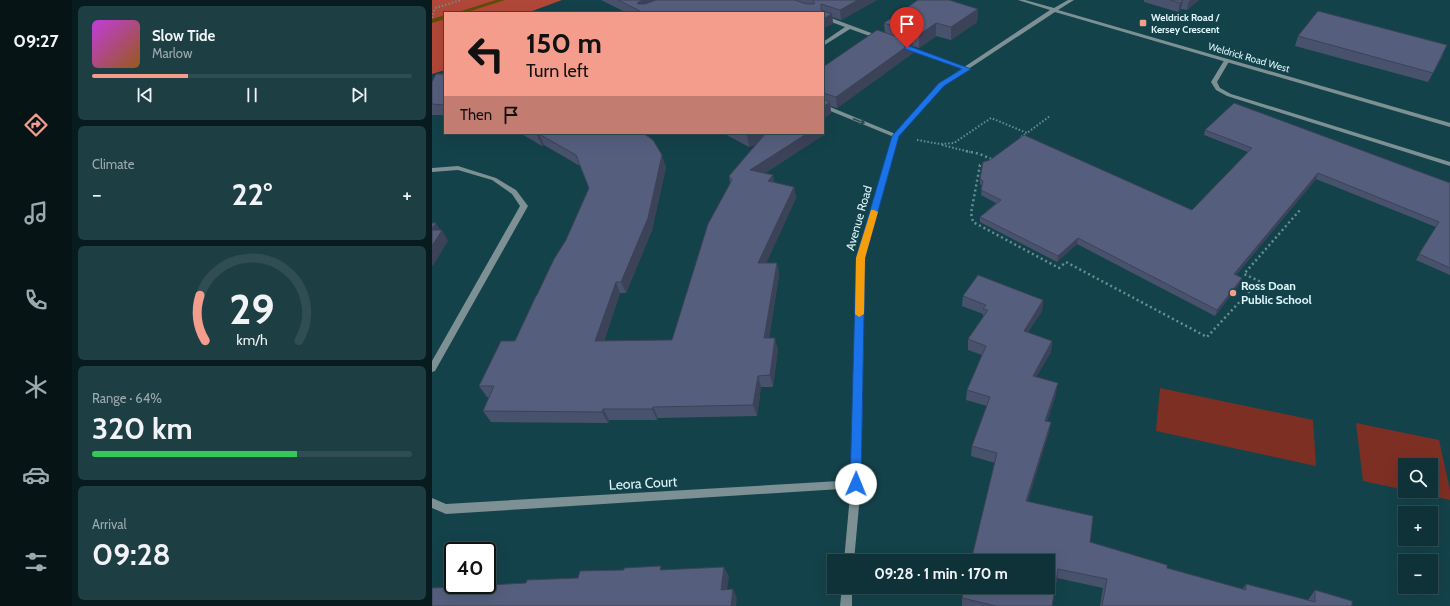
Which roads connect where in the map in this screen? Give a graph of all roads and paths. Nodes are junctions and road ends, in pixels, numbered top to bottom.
1 (461, 0) edge
2 (1020, 0) edge
3 (1072, 0) edge
4 (1054, 10) junction
5 (432, 17) edge
6 (824, 17) edge
7 (849, 27) junction
8 (885, 40) edge
9 (824, 43) edge
10 (900, 45) edge
11 (1227, 60) junction
12 (968, 69) junction
13 (824, 106) edge
14 (1050, 116) dead end
15 (1450, 125) edge
16 (1027, 133) junction
17 (896, 136) junction
18 (1021, 137) edge
19 (940, 144) junction
20 (997, 155) edge
21 (991, 159) junction
22 (1450, 164) edge
23 (432, 170) edge
24 (1300, 210) dead end
25 (432, 369) edge
26 (856, 484) junction
27 (432, 503) edge
28 (851, 554) edge
29 (847, 594) edge
30 (846, 606) edge

1 - 5 path
2 - 4 street, Weldrick Road West
3 - 4 street, Avenue Road
4 - 11 street, Weldrick Road West
4 - 12 street, Avenue Road
6 - 7 street
7 - 8 street
7 - 9 street
10 - 12 street
11 - 15 street, Weldrick Road West
11 - 22 street
12 - 17 street, Avenue Road
13 -> 17 street
14 - 16 path
16 - 18 path
16 - 19 path
17 - 19 path
17 - 26 street, Avenue Road
19 - 21 path
20 - 21 path
21 - 24 path
23 - 25 street
26 - 27 street, Leora Court
26 - 28 street, Avenue Road
29 - 30 street

